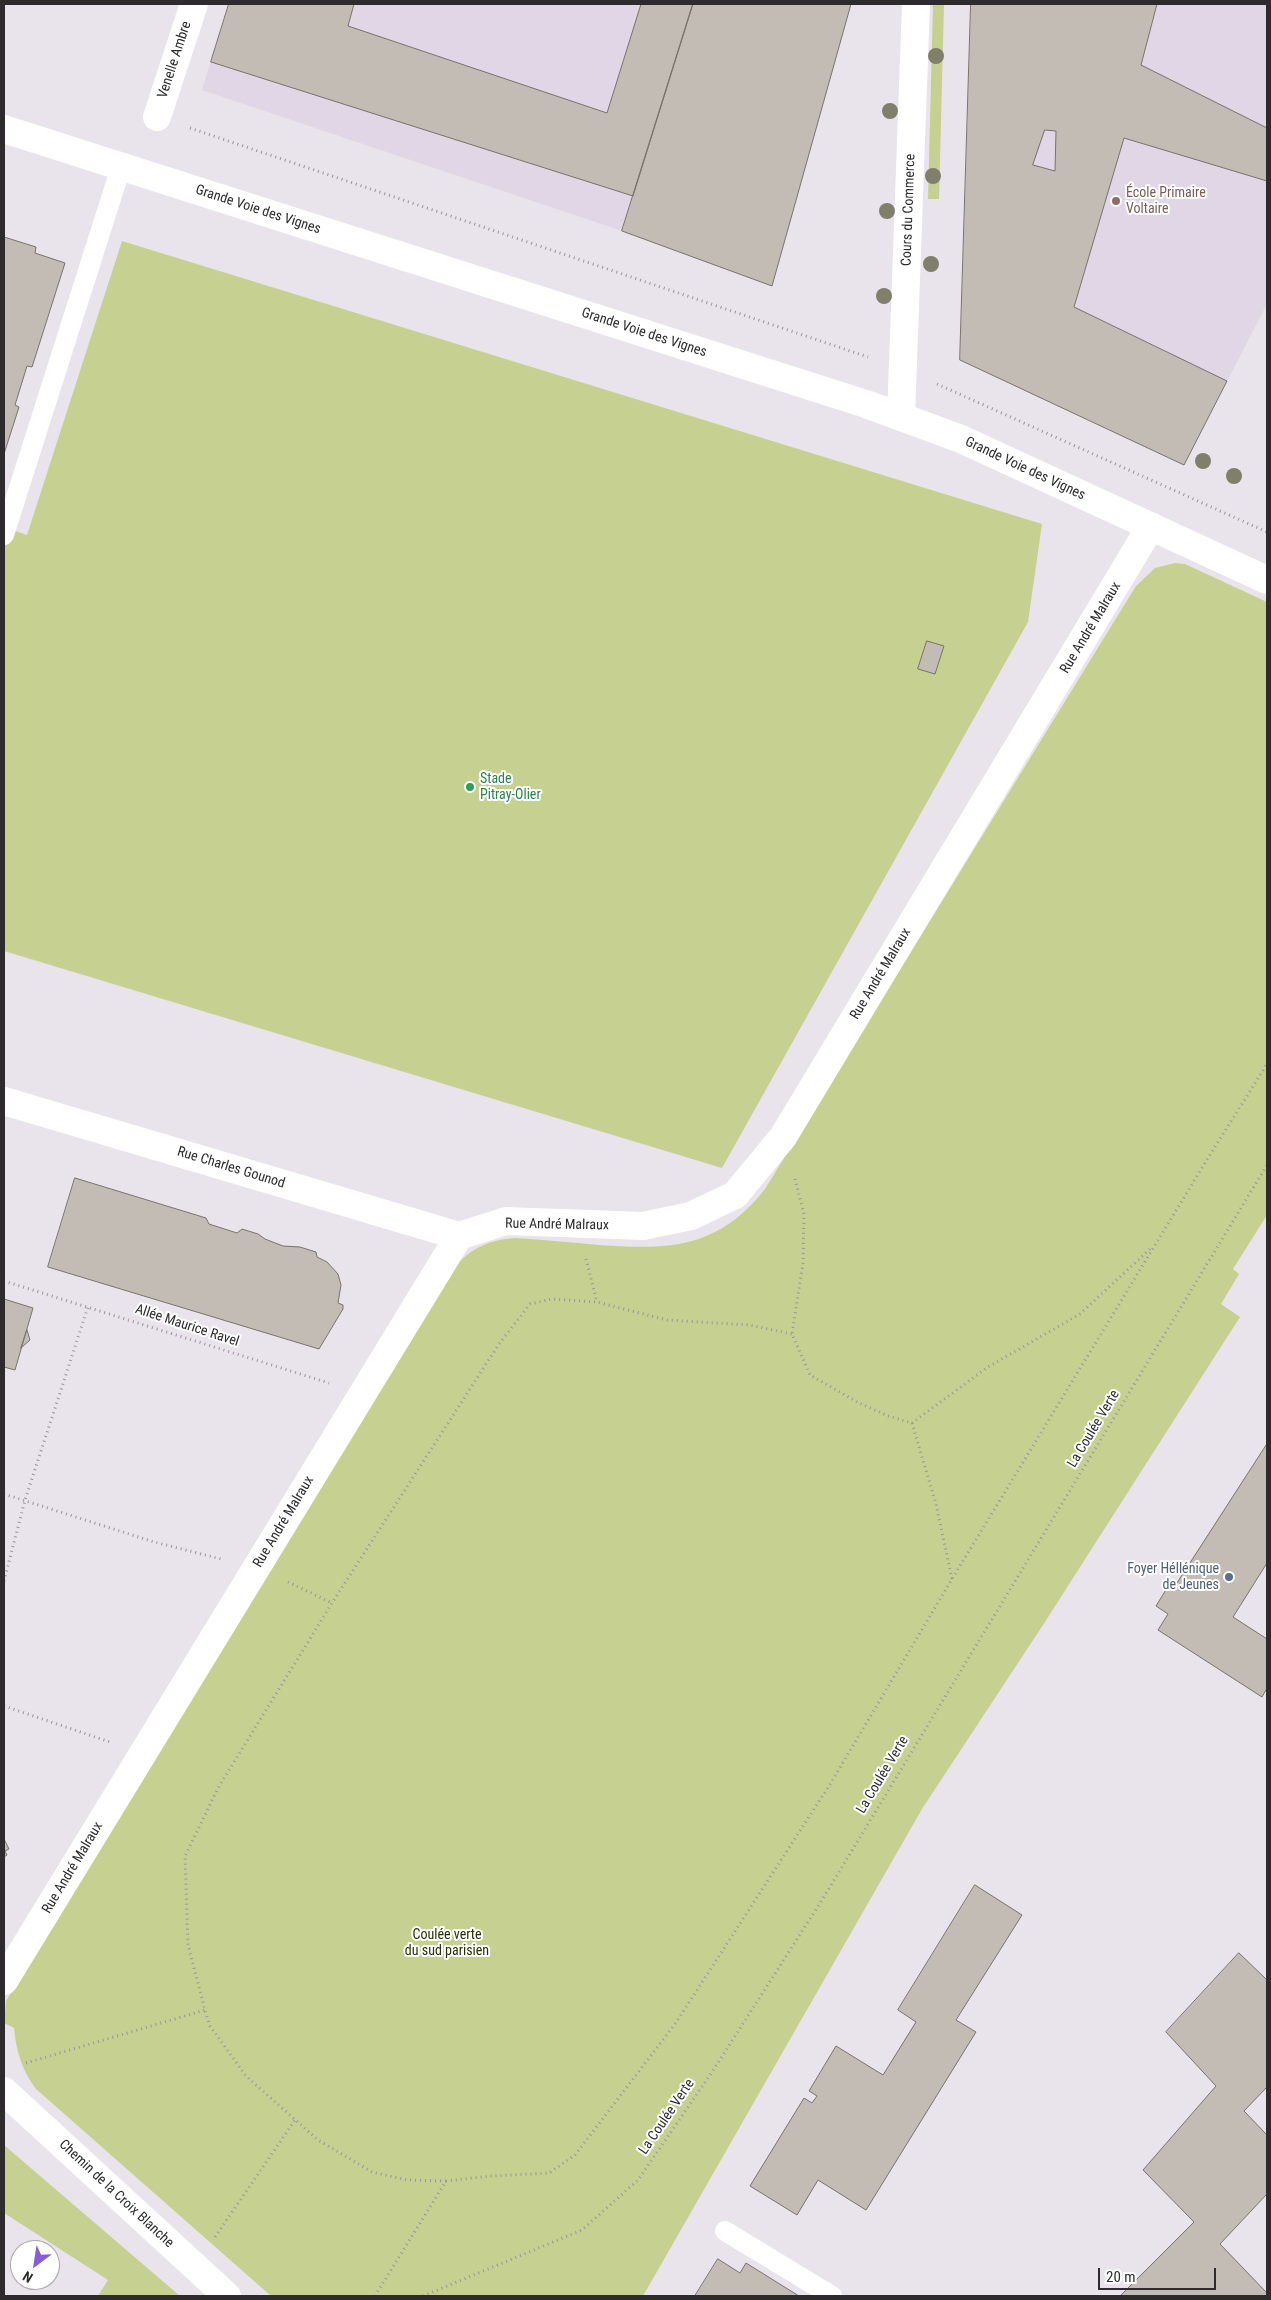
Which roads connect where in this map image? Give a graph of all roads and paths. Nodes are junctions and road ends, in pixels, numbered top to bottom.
1 (194, 4) edge
2 (916, 4) edge
3 (157, 117) joint
4 (4, 129) edge
5 (121, 166) junction
6 (903, 368) junction
7 (901, 417) junction
8 (1151, 526) junction
9 (1267, 532) edge
10 (4, 535) edge
11 (1267, 580) edge
12 (1267, 1064) edge
13 (4, 1101) edge
14 (784, 1138) junction
15 (1267, 1165) edge
16 (577, 1224) junction
17 (459, 1236) junction
18 (1156, 1244) junction
19 (4, 1280) edge
20 (597, 1302) junction
21 (88, 1307) junction
22 (792, 1334) junction
23 (363, 1394) junction
24 (912, 1423) junction
25 (4, 1494) edge
26 (25, 1500) junction
27 (257, 1568) junction
28 (952, 1579) junction
29 (4, 1581) edge
30 (332, 1602) junction
31 (4, 1706) edge
32 (143, 1753) junction
33 (4, 1981) edge
34 (206, 2010) junction
35 (48, 2056) dead end
36 (4, 2091) edge
37 (295, 2120) junction
38 (446, 2181) junction
39 (725, 2231) dead end
40 (194, 2266) junction
41 (227, 2296) edge
42 (375, 2296) edge
43 (423, 2296) edge
44 (832, 2296) edge

1 - 3 street, Venelle Ambre
2 - 6 street, Cours du Commerce
3 - 6 path
4 - 5 street, Grande Voie des Vignes
5 - 7 street, Grande Voie des Vignes
5 - 10 lane
6 - 7 street, Cours du Commerce
6 - 9 path
7 - 8 street, Grande Voie des Vignes
8 - 11 street, Grande Voie des Vignes
8 - 14 street, Rue André Malraux
12 - 18 path
13 - 17 street, Rue Charles Gounod
14 - 16 street, Rue André Malraux
14 - 22 path
15 - 43 path, La Coulée Verte
16 - 17 street, Rue André Malraux
16 - 20 path
17 - 23 street, Rue André Malraux
18 - 24 path
18 - 28 path
19 - 21 path, Allée Maurice Ravel
20 - 22 path
20 - 30 path
21 - 23 path, Allée Maurice Ravel
21 - 26 path
22 - 24 path
23 - 27 street, Rue André Malraux
24 - 28 path
25 - 26 path
26 - 27 path
26 - 29 path
27 - 30 path
27 - 32 street, Rue André Malraux
28 - 38 path
30 - 34 path
31 - 32 path
32 - 33 street, Rue André Malraux
34 - 35 path
34 - 37 path
36 - 40 street, Chemin de la Croix Blanche
37 - 38 path
37 - 40 path
38 - 42 path
39 - 44 lane
40 - 41 street, Chemin de la Croix Blanche

